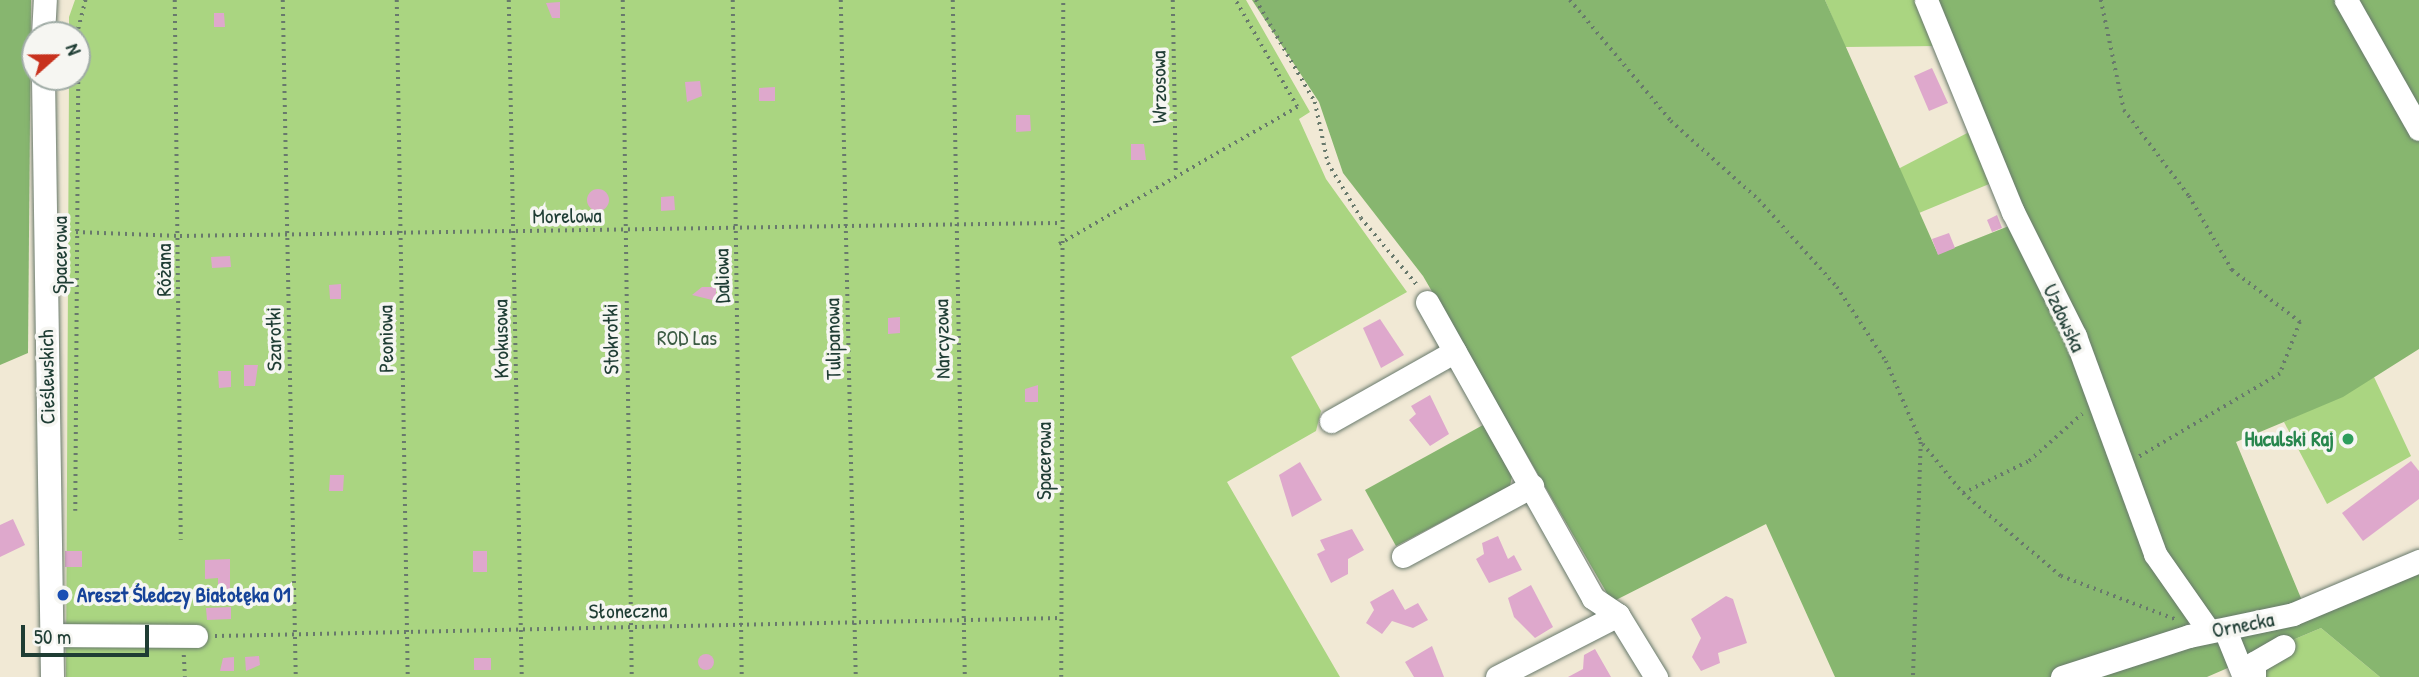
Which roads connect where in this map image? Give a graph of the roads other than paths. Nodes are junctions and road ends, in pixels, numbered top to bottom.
1 (45, 0) edge
2 (1926, 0) edge
3 (2346, 0) edge
4 (44, 21) edge
5 (43, 91) edge
6 (2419, 129) edge
7 (1427, 302) road end
8 (1455, 351) junction
9 (1331, 421) dead end
10 (1532, 486) junction
11 (1403, 556) dead end
12 (2419, 561) edge
13 (1618, 615) junction
14 (2217, 631) junction
15 (51, 635) junction
16 (196, 636) road end
17 (2284, 646) dead end
18 (52, 677) edge
19 (1497, 677) edge
20 (1656, 677) edge
21 (2062, 677) edge
22 (2244, 677) edge
23 (2254, 677) edge

1 - 4 street
2 - 14 street, Uzdowska
3 - 6 street
5 - 15 street, Cieślewskich
7 - 8 street
8 - 9 street
8 - 10 street
10 - 11 street
10 - 13 street
12 - 14 street, Ornecka
13 - 19 street
13 - 20 street
14 - 21 street, Ornecka
14 - 22 street, Uzdowska
15 - 16 street
15 - 18 street, Cieślewskich
17 - 23 street

